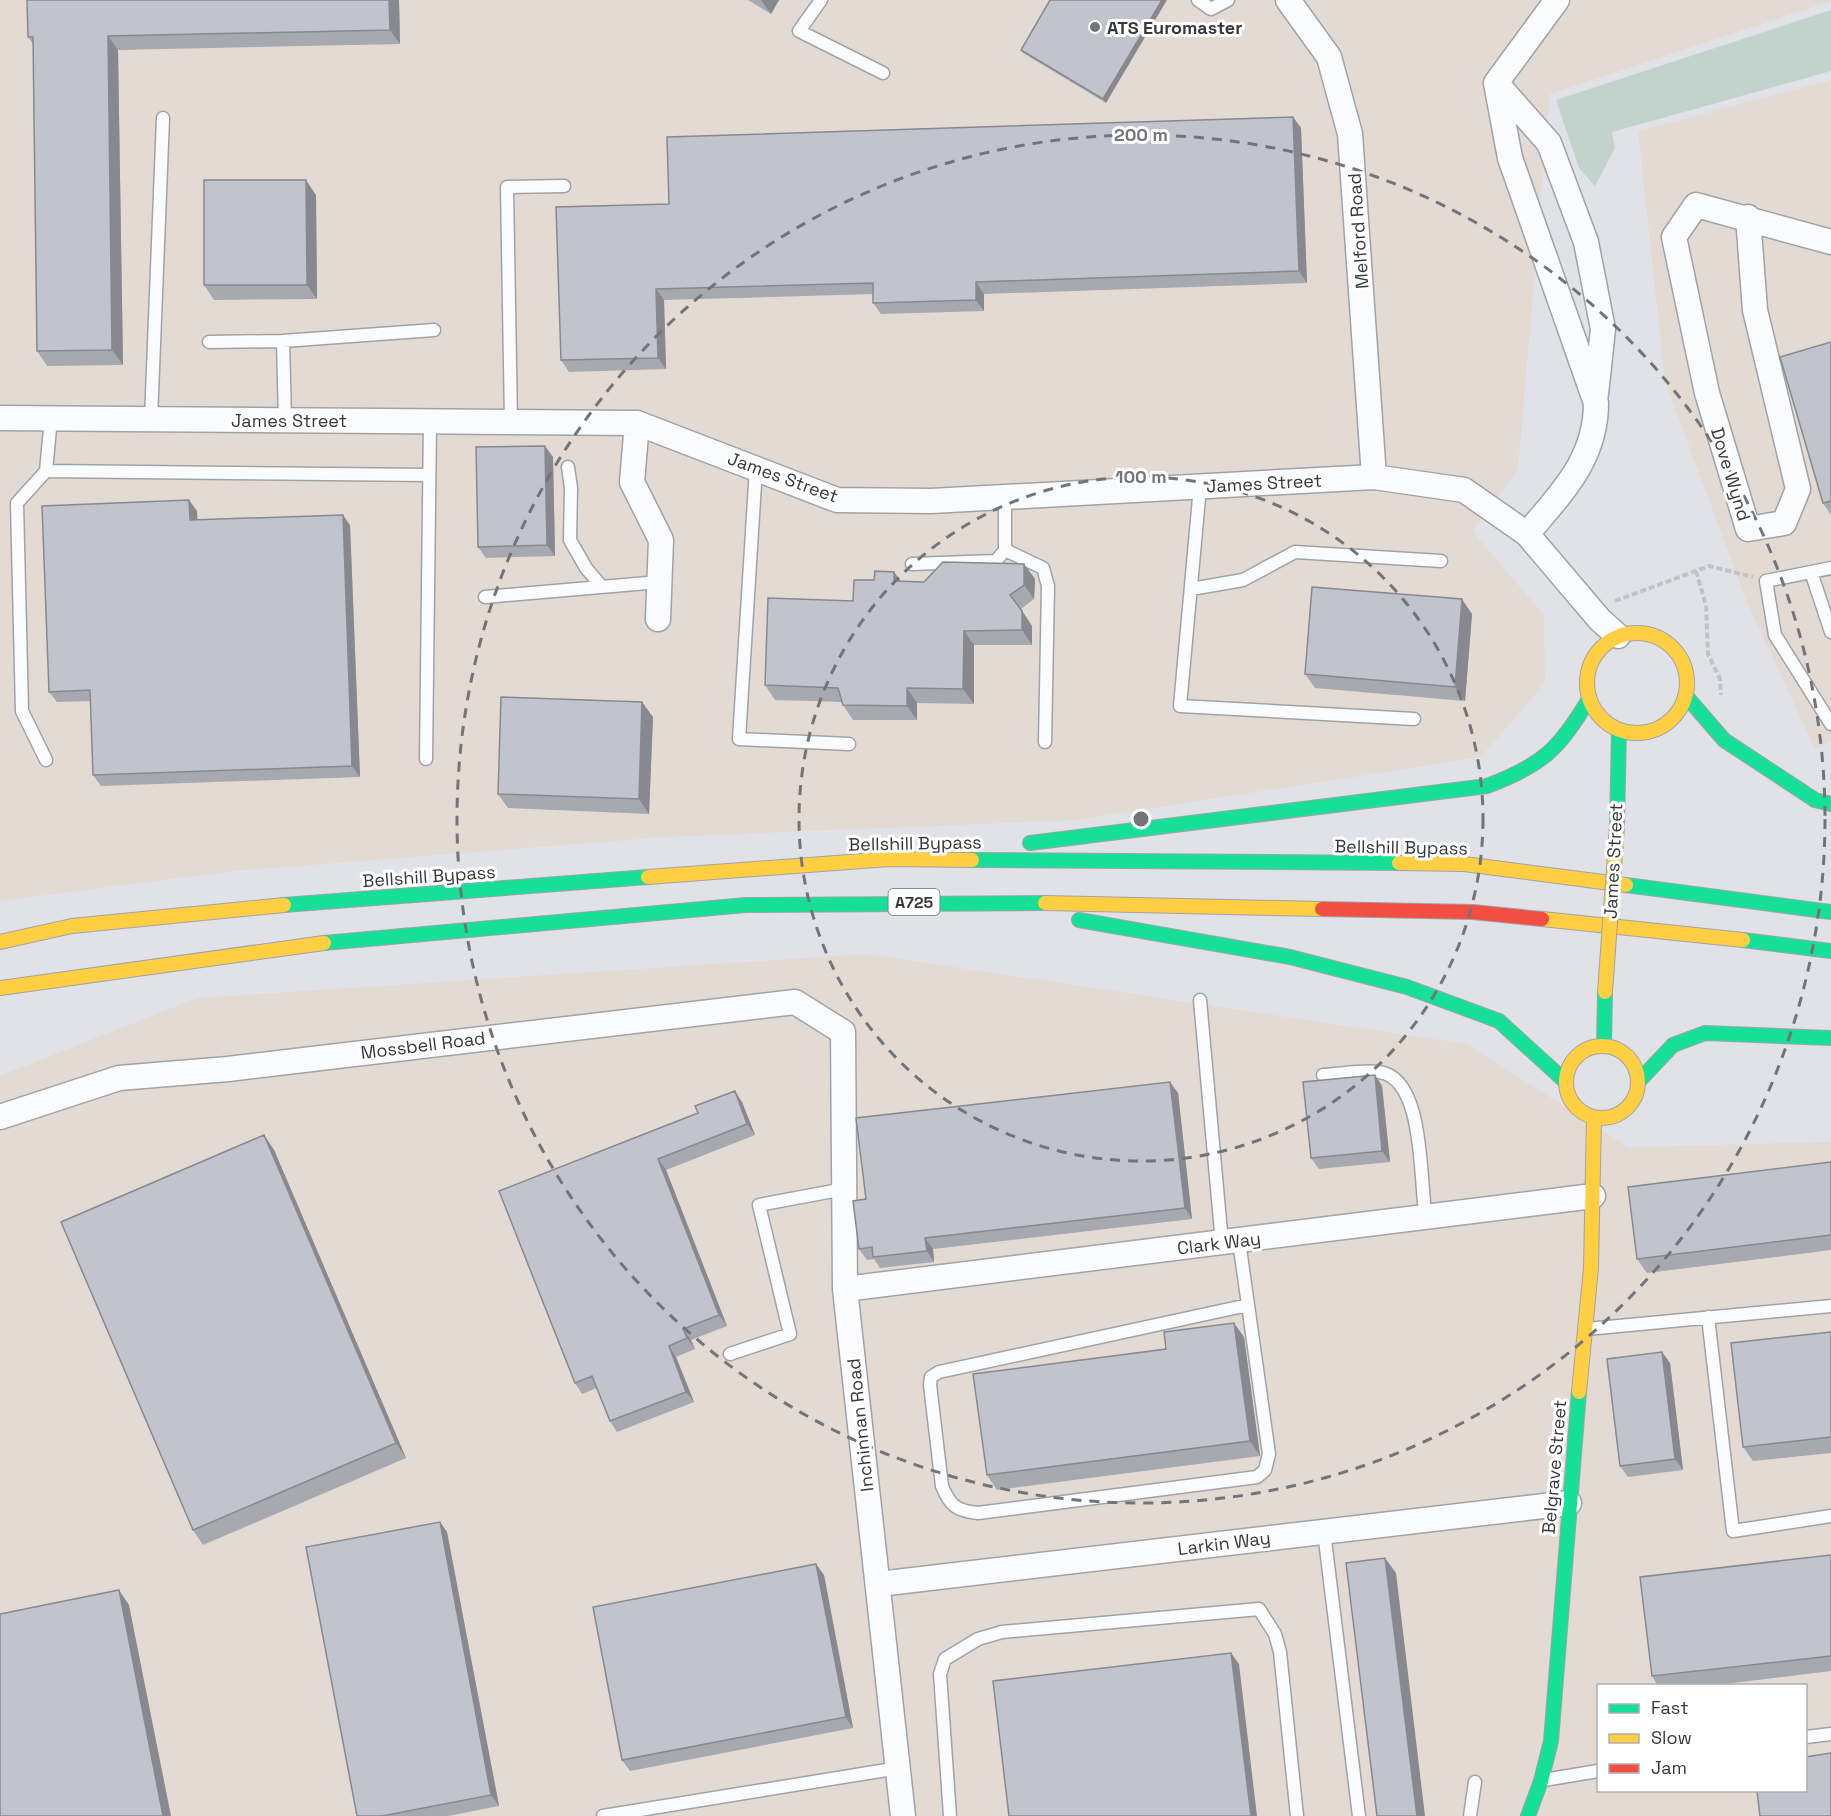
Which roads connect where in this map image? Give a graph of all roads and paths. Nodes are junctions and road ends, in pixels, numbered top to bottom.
1 (821, 0) edge
2 (1198, 0) edge
3 (1228, 0) edge
4 (1288, 0) edge
5 (1557, 0) edge
6 (883, 73) dead end
7 (1496, 83) junction
8 (163, 118) dead end
9 (564, 186) dead end
10 (1748, 217) junction
11 (1831, 242) edge
12 (434, 330) dead end
13 (283, 341) junction
14 (210, 342) dead end
15 (1596, 403) junction
16 (0, 418) edge
17 (51, 418) junction
18 (151, 419) junction
19 (285, 420) junction
20 (430, 421) junction
21 (511, 422) junction
22 (637, 423) junction
23 (568, 467) dead end
24 (756, 468) junction
25 (46, 471) junction
26 (429, 476) junction
27 (1374, 477) junction
28 (1200, 486) junction
29 (1005, 497) junction
30 (1527, 534) junction
31 (1005, 549) junction
32 (1441, 561) dead end
33 (912, 564) dead end
34 (1831, 568) edge
35 (1696, 571) junction
36 (1811, 572) junction
37 (1766, 580) junction
38 (659, 582) junction
39 (602, 587) junction
40 (1191, 589) junction
41 (485, 597) dead end
42 (1592, 610) junction
43 (658, 619) dead end
44 (1831, 632) edge
45 (1618, 636) junction
46 (1686, 696) junction
47 (1589, 699) junction
48 (1721, 699) dead end
49 (1414, 719) dead end
50 (1831, 724) edge
51 (1619, 730) junction
52 (1046, 742) dead end
53 (849, 744) dead end
54 (426, 759) dead end
55 (46, 760) dead end
56 (1831, 804) edge
57 (889, 859) junction
58 (976, 901) junction
59 (1780, 905) junction
60 (1831, 906) edge
61 (1831, 912) edge
62 (72, 926) junction
63 (0, 933) edge
64 (0, 942) edge
65 (1831, 951) edge
66 (119, 970) junction
67 (0, 988) edge
68 (22, 1000) dead end
69 (1200, 1000) dead end
70 (843, 1032) joint
71 (1831, 1038) edge
72 (1605, 1047) junction
73 (1323, 1075) dead end
74 (1566, 1082) junction
75 (1638, 1082) junction
76 (0, 1116) edge
77 (1594, 1117) junction
78 (844, 1189) junction
79 (1593, 1196) junction
80 (1425, 1218) junction
81 (1230, 1242) junction
82 (845, 1289) junction
83 (1248, 1305) junction
84 (1831, 1306) edge
85 (1708, 1317) junction
86 (1584, 1330) junction
87 (730, 1354) dead end
88 (1569, 1503) junction
89 (1831, 1516) edge
90 (1323, 1532) junction
91 (879, 1584) junction
92 (1831, 1734) edge
93 (1807, 1737) edge
94 (899, 1768) junction
95 (1597, 1771) edge
96 (1541, 1781) junction
97 (1475, 1782) dead end
98 (603, 1816) edge
99 (903, 1816) edge
100 (950, 1816) edge
101 (1298, 1816) edge
102 (1359, 1816) edge
103 (1470, 1816) edge
104 (1528, 1816) edge

1 - 6 lane
2 - 3 lane
4 - 27 street, Melford Road
5 - 7 street
7 - 15 street
7 - 15 street
8 - 18 lane
9 - 21 lane
10 - 10 street, Dove Wynd
10 - 11 street, Dove Wynd
12 - 13 lane
13 - 14 lane
13 - 19 lane
15 - 30 street
16 - 17 street, James Street
17 - 18 street, James Street
17 - 25 lane
18 - 19 street, James Street
19 - 20 street, James Street
20 - 21 street, James Street
20 - 26 lane
21 - 22 street, James Street
22 - 24 street, James Street
22 - 38 street
23 - 39 lane
24 - 29 street, James Street
24 - 53 lane
25 - 26 lane
25 - 55 lane
26 - 54 lane
27 - 28 street, James Street
27 - 30 street, James Street
28 - 29 street, James Street
28 - 40 lane
29 - 31 lane
30 - 42 street, James Street
31 - 33 lane
31 - 52 lane
32 - 40 lane
34 - 36 lane
35 - 37 path
35 - 42 path
35 - 48 path
36 - 37 lane
36 - 44 lane
37 - 50 lane
38 - 39 lane
38 - 43 street
39 - 41 lane
40 - 49 lane
42 - 45 street, James Street
45 - 46 main road
45 - 47 main road
46 - 51 main road
46 - 56 main road
47 - 51 main road
47 - 57 main road
51 - 72 main road, James Street, bridge
57 - 59 main road, Bellshill Bypass
57 - 62 main road, Bellshill Bypass
58 - 65 main road, A725
58 - 66 main road, A725
58 - 74 main road
59 - 60 main road
59 - 61 main road, Bellshill Bypass
62 - 63 main road
62 - 64 main road, Bellshill Bypass
66 - 67 main road, A725
66 - 68 main road
69 - 81 lane
70 - 76 street, Mossbell Road
70 - 78 street, Inchinnan Road
71 - 75 main road
72 - 74 main road
72 - 75 main road
73 - 80 lane
74 - 77 main road
75 - 77 main road
77 - 79 main road, Belgrave Street
78 - 82 street, Inchinnan Road
78 - 87 lane
79 - 80 street, Clark Way
79 - 86 main road, Belgrave Street
80 - 81 street, Clark Way
81 - 82 street, Clark Way
81 - 83 lane
82 - 91 street, Inchinnan Road
83 - 83 lane
84 - 85 lane
85 - 86 lane
85 - 89 lane
86 - 88 main road, Belgrave Street
88 - 90 street, Larkin Way
88 - 96 main road, Belgrave Street
90 - 91 street, Larkin Way
90 - 102 lane
91 - 94 street, Inchinnan Road
92 - 93 lane
94 - 98 lane
94 - 99 street, Inchinnan Road
95 - 96 lane
96 - 104 main road, Belgrave Street
97 - 103 lane
100 - 101 lane

